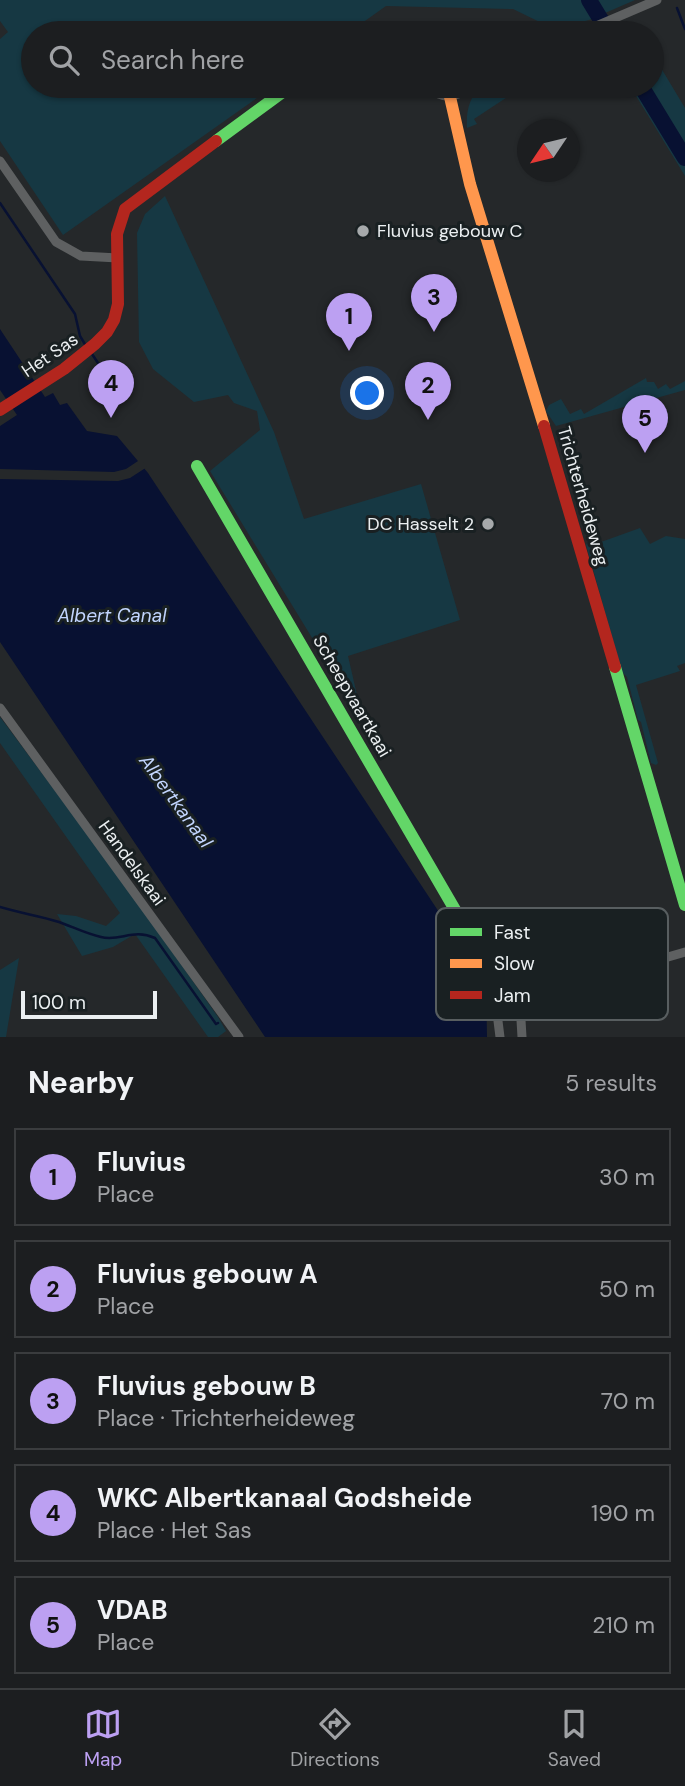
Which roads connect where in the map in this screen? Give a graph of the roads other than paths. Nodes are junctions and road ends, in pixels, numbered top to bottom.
1 (657, 0) edge
2 (608, 21) edge
3 (275, 98) edge
4 (450, 98) edge
5 (0, 161) edge
6 (118, 258) junction
7 (0, 410) edge
8 (197, 466) dead end
9 (0, 708) edge
10 (685, 905) edge
11 (454, 908) edge
12 (685, 952) edge
13 (668, 957) edge
14 (509, 1020) edge
15 (236, 1035) edge
16 (500, 1037) edge

1 - 2 street
3 - 6 street
4 - 10 street, Trichterheideweg
5 - 6 street
6 - 7 street, Het Sas
8 - 11 street, Scheepvaartkaai
9 - 15 street, Handelskaai
12 - 13 street
14 - 16 street

